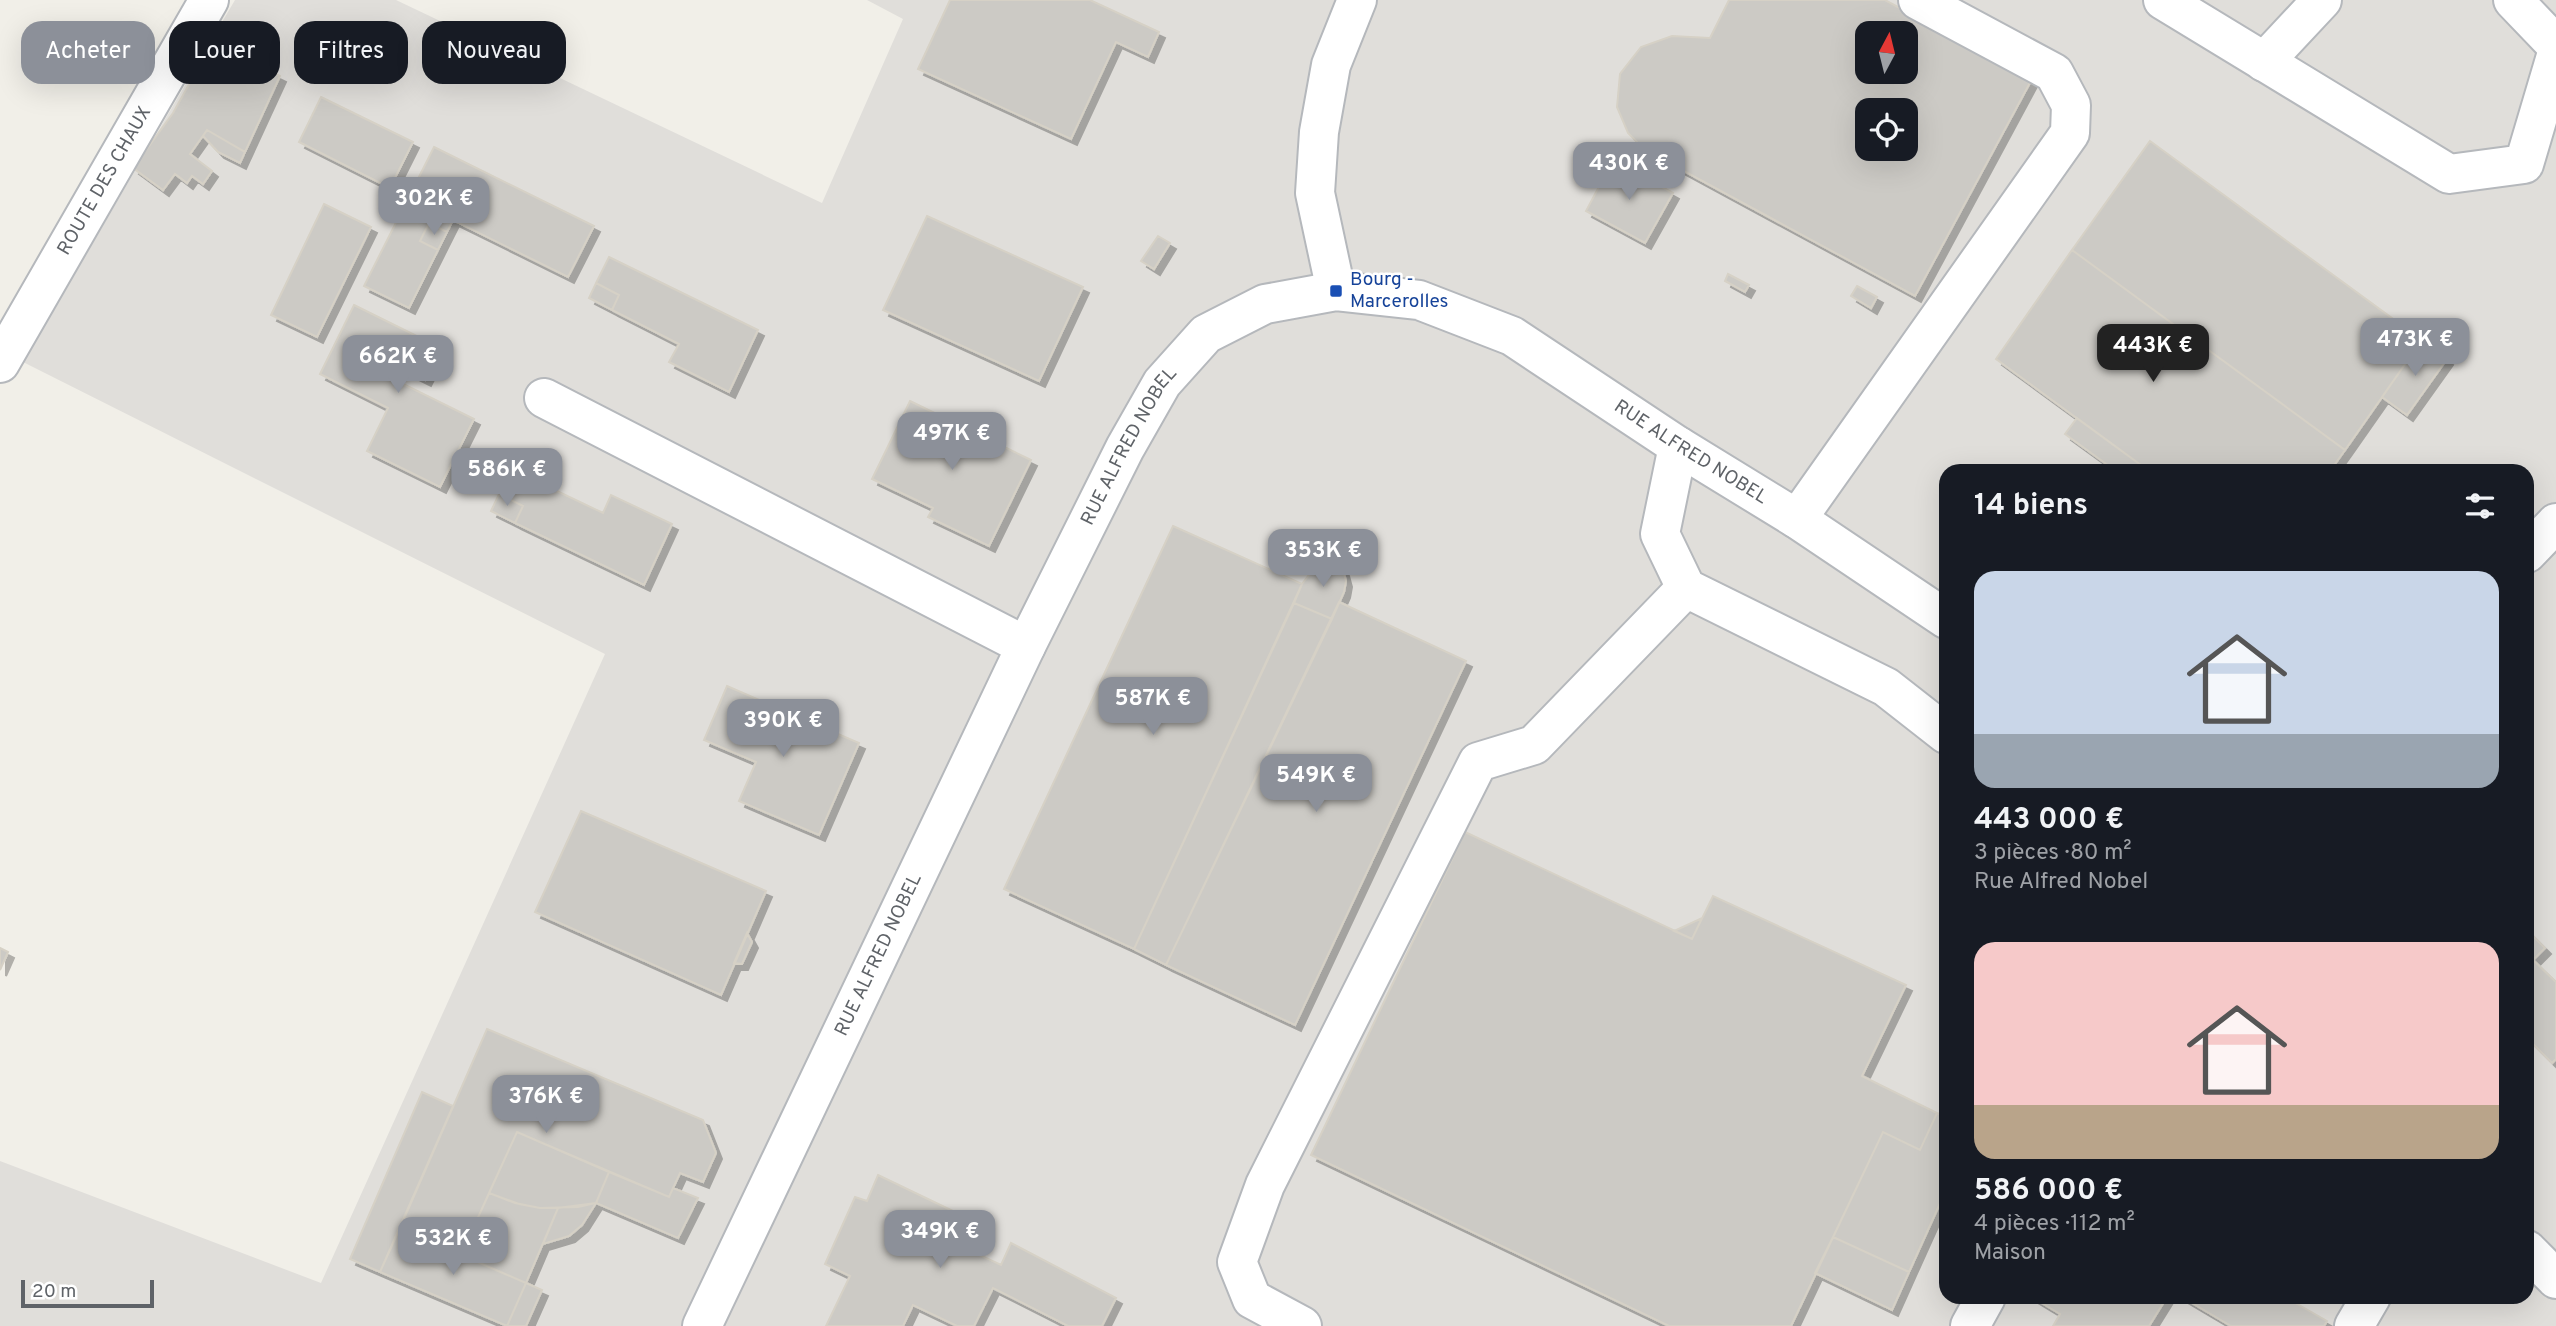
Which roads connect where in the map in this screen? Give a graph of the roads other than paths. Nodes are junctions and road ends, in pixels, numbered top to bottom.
1 (209, 0) edge
2 (1357, 0) edge
3 (1917, 0) edge
4 (2163, 0) edge
5 (2322, 0) edge
6 (2513, 0) edge
7 (2556, 45) edge
8 (2556, 56) edge
9 (2264, 62) junction
10 (1336, 291) junction
11 (0, 363) edge
12 (544, 398) dead end
13 (1678, 446) junction
14 (1797, 519) junction
15 (2556, 523) edge
16 (2534, 546) edge
17 (1686, 588) junction
18 (1939, 614) edge
19 (1026, 646) junction
20 (1939, 729) edge
21 (2534, 1257) edge
22 (2556, 1279) edge
23 (1982, 1304) edge
24 (2367, 1304) edge
25 (702, 1326) edge
26 (1302, 1326) edge
27 (1970, 1326) edge
28 (2354, 1326) edge

1 - 11 street, ROUTE DES CHAUX
2 - 10 street
3 - 14 street
4 - 9 street
5 - 9 street
6 - 7 street
8 - 9 street
10 - 13 street, RUE ALFRED NOBEL
10 - 19 street, RUE ALFRED NOBEL
12 - 19 street
13 - 14 street, RUE ALFRED NOBEL
13 - 17 street
14 - 18 street, RUE ALFRED NOBEL
15 - 16 street
17 - 20 street
17 - 26 street
19 - 25 street, RUE ALFRED NOBEL
21 - 22 street
23 - 27 street
24 - 28 street

